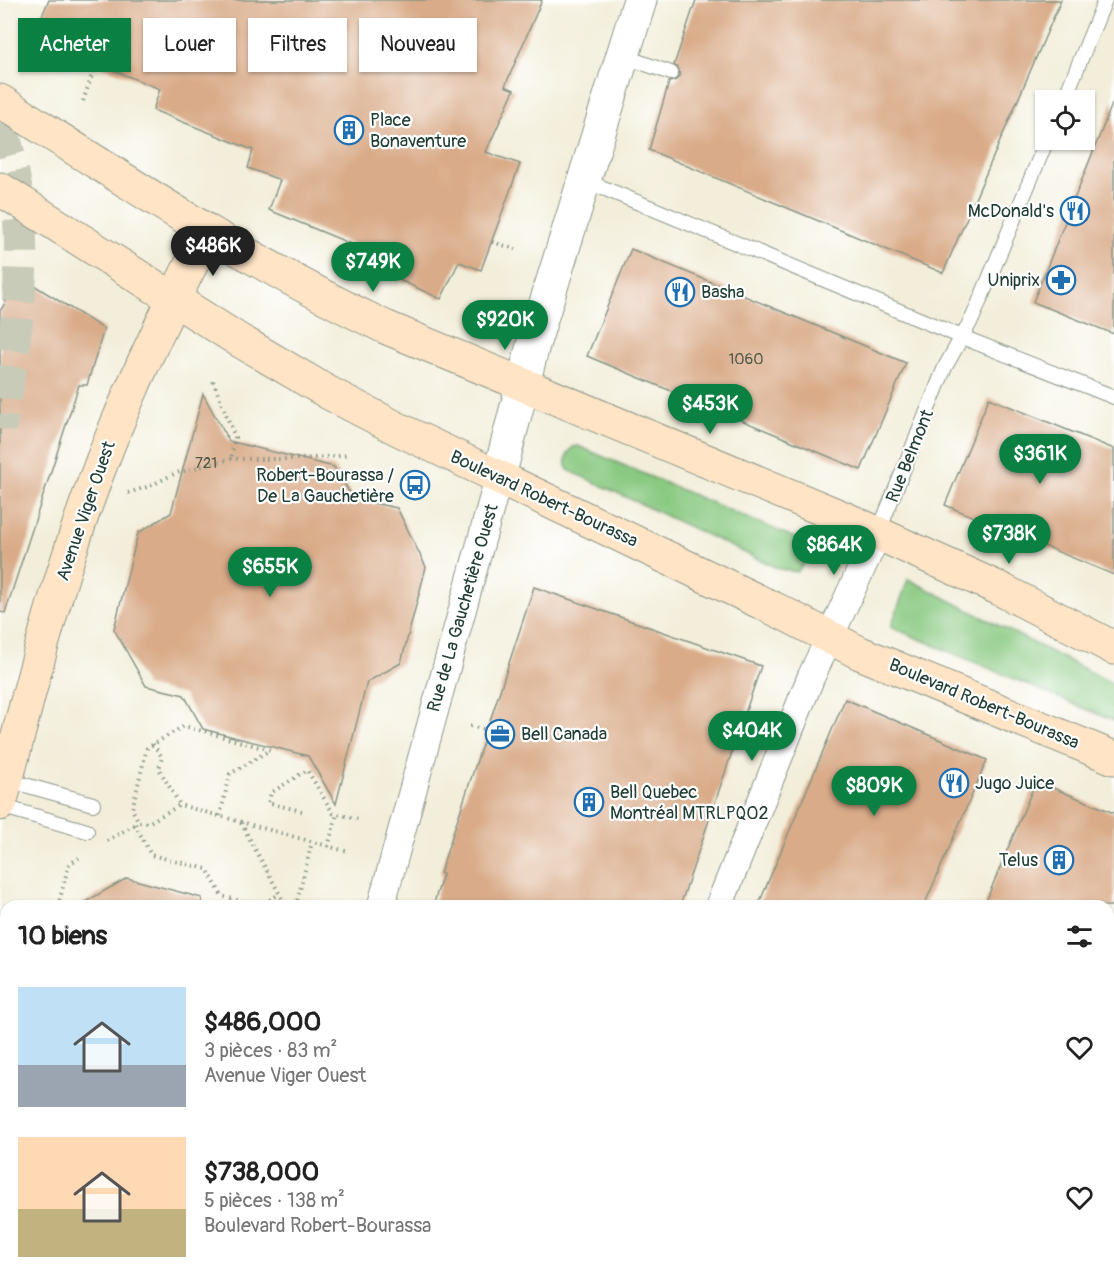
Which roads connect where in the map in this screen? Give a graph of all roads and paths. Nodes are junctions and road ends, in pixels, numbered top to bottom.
1 (640, 0) edge
2 (1105, 0) edge
3 (623, 56) junction
4 (93, 72) edge
5 (671, 74) dead end
6 (1068, 90) edge
7 (0, 100) edge
8 (82, 101) dead end
9 (1043, 150) edge
10 (584, 180) junction
11 (0, 189) edge
12 (208, 231) junction
13 (492, 242) dead end
14 (516, 249) dead end
15 (172, 298) junction
16 (962, 337) junction
17 (213, 381) dead end
18 (522, 384) junction
19 (1114, 397) edge
20 (349, 455) dead end
21 (231, 459) junction
22 (499, 476) junction
23 (128, 493) dead end
24 (878, 533) junction
25 (830, 638) junction
26 (1114, 648) edge
27 (470, 726) dead end
28 (487, 730) dead end
29 (153, 744) junction
30 (1114, 758) edge
31 (2, 797) edge
32 (93, 804) dead end
33 (180, 805) junction
34 (302, 811) dead end
35 (337, 814) junction
36 (220, 816) junction
37 (358, 819) dead end
38 (137, 823) junction
39 (241, 823) junction
40 (87, 831) dead end
41 (312, 842) junction
42 (102, 844) dead end
43 (328, 847) junction
44 (349, 852) dead end
45 (79, 858) dead end
46 (280, 894) junction
47 (60, 900) edge
48 (236, 900) edge
49 (269, 900) edge
50 (283, 900) edge
51 (298, 900) edge
52 (383, 900) edge
53 (721, 900) edge

1 - 3 street, Rue de La Gauchetière Ouest
2 - 6 lane
3 - 5 lane
3 - 10 street, Rue de La Gauchetière Ouest
4 - 8 path
7 - 12 main road
9 - 16 lane, Rue Belmont
10 - 16 lane
10 - 18 street, Rue de La Gauchetière Ouest
11 - 15 main road, Boulevard Robert-Bourassa
12 - 15 main road, Avenue Viger Ouest
12 - 18 main road
13 - 14 path
15 - 22 main road, Boulevard Robert-Bourassa
15 - 31 main road, Avenue Viger Ouest
16 - 19 lane
16 - 24 lane, Rue Belmont
17 - 21 path
18 - 22 street, Rue de La Gauchetière Ouest
18 - 24 main road
20 - 21 path
21 - 23 path
22 - 25 main road, Boulevard Robert-Bourassa
22 - 52 street, Rue de La Gauchetière Ouest
24 - 25 street, Rue Belmont
24 - 26 main road
25 - 30 main road, Boulevard Robert-Bourassa
25 - 53 street, Rue Belmont
27 - 28 path
29 - 33 path
29 - 36 path
29 - 38 path
31 - 32 lane
31 - 40 lane
33 - 36 path
33 - 38 path
34 - 35 path
35 - 37 path
35 - 43 path
36 - 39 path
38 - 42 path
38 - 48 path
39 - 41 path
39 - 46 path
41 - 43 path
41 - 51 path
43 - 44 path
45 - 47 path
46 - 49 path
46 - 50 path

